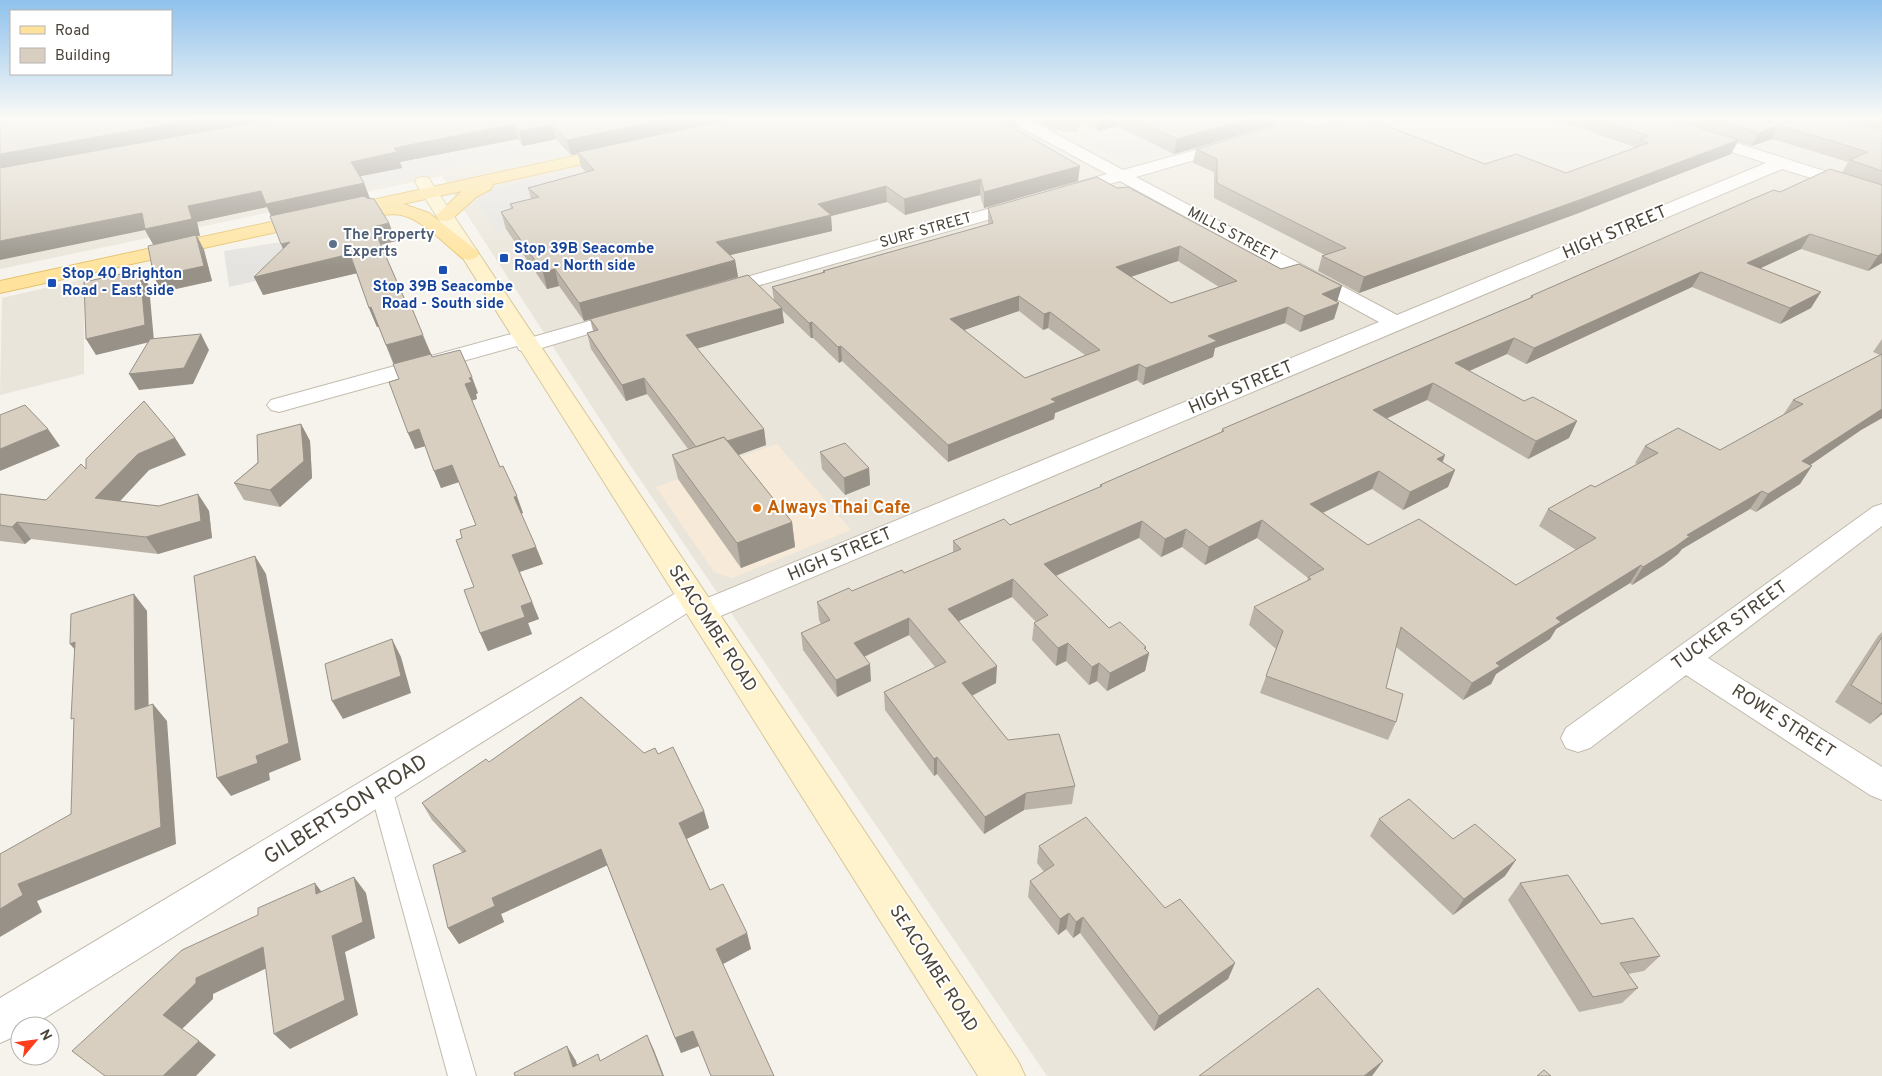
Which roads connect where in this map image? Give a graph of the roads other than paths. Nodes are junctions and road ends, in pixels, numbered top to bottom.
1 (516, 168) edge
2 (536, 168) edge
3 (542, 168) edge
4 (1108, 168) edge
5 (1149, 168) edge
6 (1768, 168) edge
7 (1797, 168) edge
8 (1122, 176) junction
9 (427, 187) junction
10 (1882, 195) edge
11 (445, 216) junction
12 (294, 222) junction
13 (469, 254) junction
14 (0, 274) edge
15 (0, 287) edge
16 (700, 296) edge
17 (644, 312) edge
18 (1397, 323) junction
19 (525, 341) junction
20 (279, 405) dead end
21 (1882, 513) edge
22 (696, 604) junction
23 (1685, 659) junction
24 (1578, 738) dead end
25 (1882, 785) edge
26 (381, 789) junction
27 (0, 1022) edge
28 (462, 1076) edge
29 (1003, 1076) edge

1 - 9 main road
2 - 9 main road
3 - 11 main road
4 - 8 street, MILLS STREET
5 - 8 street, SURF STREET
6 - 18 street, HIGH STREET
7 - 10 street
8 - 16 street, SURF STREET
8 - 18 street, MILLS STREET
9 - 11 main road, SEACOMBE ROAD
9 - 12 main road
9 - 14 main road
11 - 13 main road, SEACOMBE ROAD
12 - 13 main road
12 - 15 main road
13 - 19 main road, SEACOMBE ROAD
17 - 19 street
18 - 22 street, HIGH STREET
19 - 20 street
19 - 22 main road, SEACOMBE ROAD
21 - 23 street, TUCKER STREET
22 - 26 street, GILBERTSON ROAD
22 - 29 main road, SEACOMBE ROAD
23 - 24 street, TUCKER STREET
23 - 25 street, ROWE STREET
26 - 27 street, GILBERTSON ROAD
26 - 28 lane

